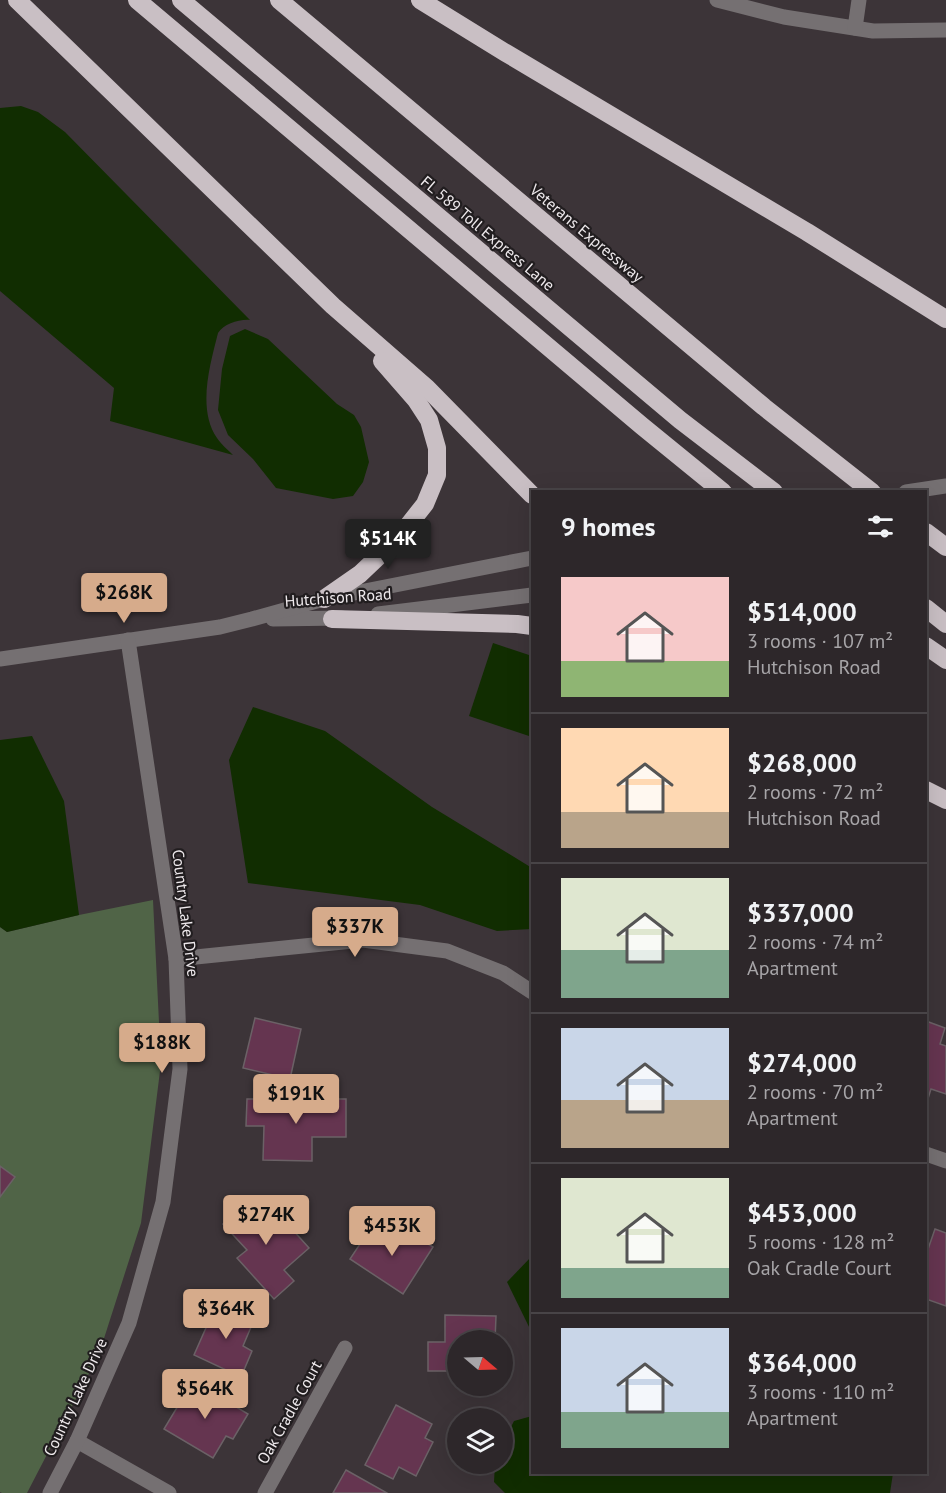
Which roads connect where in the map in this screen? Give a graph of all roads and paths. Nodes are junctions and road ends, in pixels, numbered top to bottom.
1 (17, 0) edge
2 (136, 0) edge
3 (181, 0) edge
4 (279, 0) edge
5 (420, 0) edge
6 (717, 0) edge
7 (859, 0) edge
8 (855, 28) junction
9 (946, 30) edge
10 (333, 306) junction
11 (946, 319) edge
12 (946, 486) edge
13 (721, 490) edge
14 (771, 490) edge
15 (869, 490) edge
16 (919, 490) edge
17 (531, 494) edge
18 (927, 533) edge
19 (946, 542) edge
20 (927, 545) edge
21 (946, 547) edge
22 (531, 558) edge
23 (531, 595) edge
24 (324, 599) junction
25 (927, 609) edge
26 (332, 619) junction
27 (252, 620) junction
28 (946, 624) edge
29 (531, 626) edge
30 (128, 640) junction
31 (0, 659) edge
32 (927, 790) edge
33 (946, 800) edge
34 (176, 959) junction
35 (531, 991) edge
36 (927, 1154) edge
37 (946, 1161) edge
38 (345, 1348) dead end
39 (76, 1441) junction
40 (50, 1493) edge
41 (169, 1493) edge
42 (266, 1493) edge

1 - 10 highway
2 - 13 highway
3 - 14 highway, FL 589 Toll Express Lane
4 - 15 highway, Veterans Expressway
5 - 11 highway
6 - 8 street
7 - 8 street
8 - 9 street
10 - 17 highway
10 - 24 highway
12 - 16 street
18 - 21 highway, bridge
19 - 20 street
22 - 24 street, Hutchison Road
23 - 26 street, Hutchison Road
24 - 27 street, Hutchison Road
25 - 28 highway
26 - 27 street, Hutchison Road
26 - 29 highway
27 - 30 street, Hutchison Road
30 - 31 street, Hutchison Road
30 - 34 street, Country Lake Drive
32 - 33 highway
34 - 35 street
34 - 39 street, Country Lake Drive
36 - 37 street
38 - 42 street, Oak Cradle Court
39 - 40 street, Country Lake Drive
39 - 41 street

